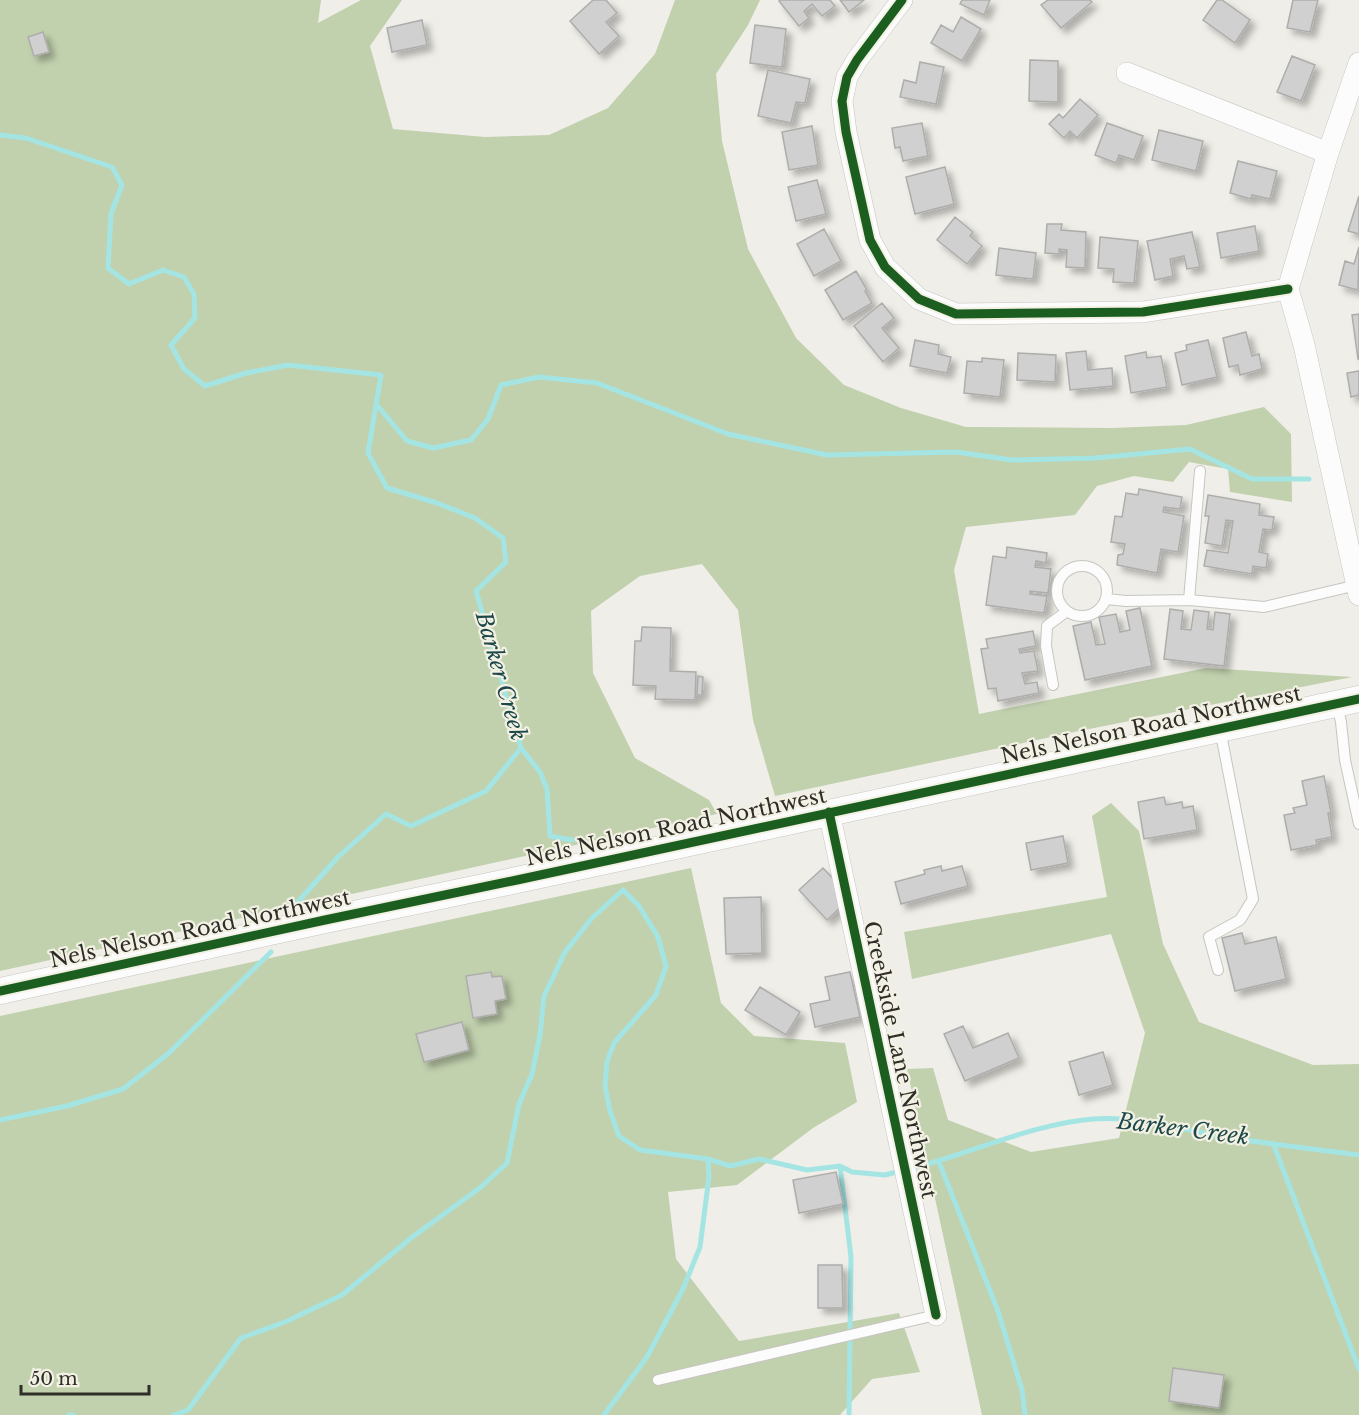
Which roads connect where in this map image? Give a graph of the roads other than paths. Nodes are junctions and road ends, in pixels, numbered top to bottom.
1 (902, 0) edge
2 (1359, 63) edge
3 (1127, 73) dead end
4 (1328, 153) junction
5 (1288, 289) junction
6 (1200, 471) dead end
7 (1358, 590) edge
8 (1107, 598) junction
9 (1189, 600) junction
10 (1067, 611) junction
11 (1053, 685) dead end
12 (1348, 701) edge
13 (1220, 729) junction
14 (829, 812) junction
15 (1359, 824) edge
16 (1218, 970) dead end
17 (0, 991) edge
18 (936, 1315) joint
19 (658, 1380) dead end

1 - 5 street
2 - 4 street
3 - 4 street
4 - 5 street
5 - 7 street
6 - 9 lane
7 - 9 lane
8 - 9 lane
8 - 10 lane
8 - 10 lane
10 - 11 lane
12 - 13 street, Nels Nelson Road Northwest
12 - 15 lane
13 - 14 street, Nels Nelson Road Northwest
13 - 16 lane
14 - 17 street, Nels Nelson Road Northwest
14 - 18 street, Creekside Lane Northwest
18 - 19 lane

